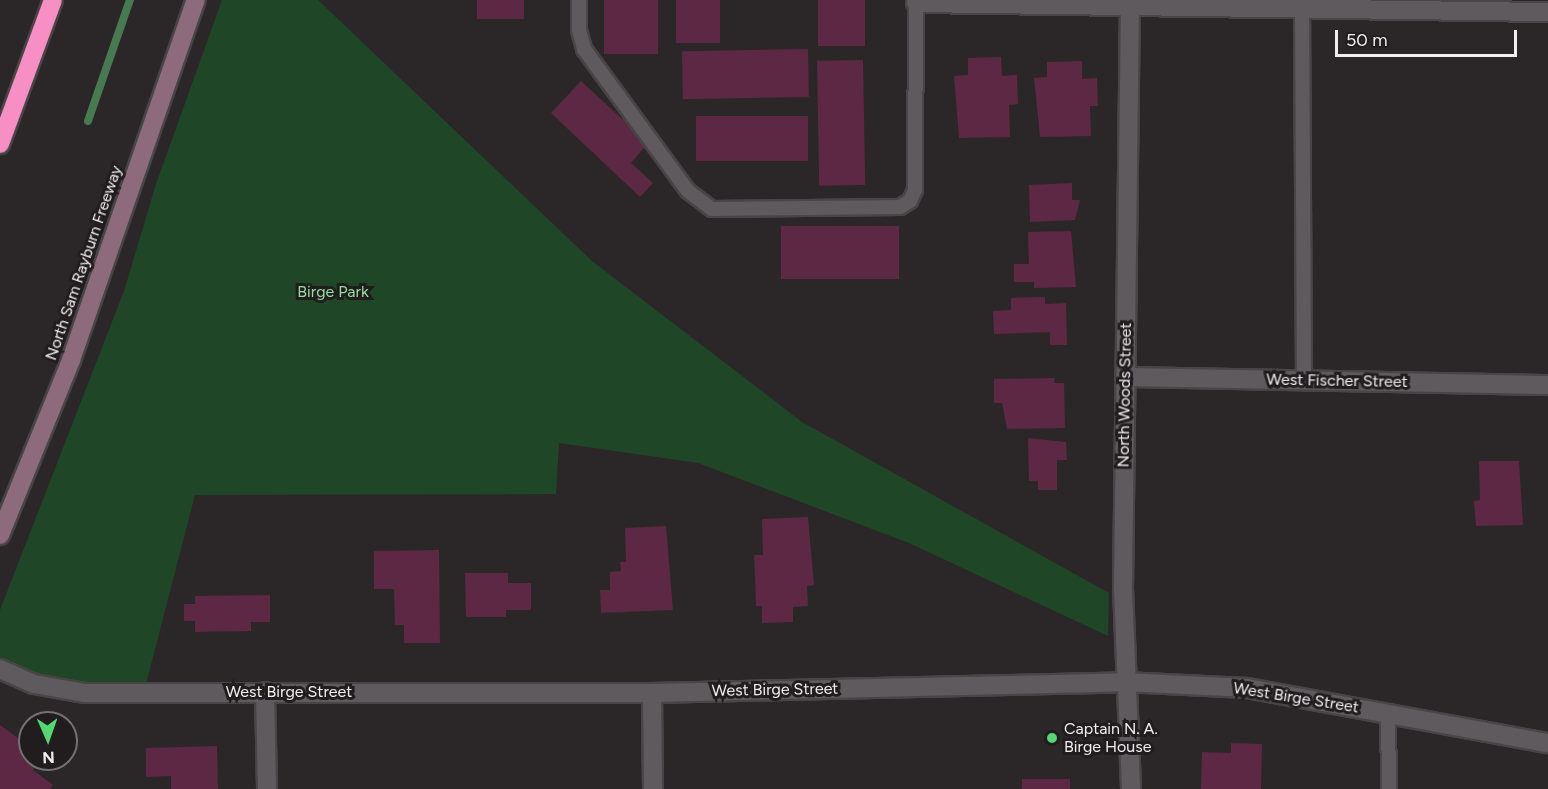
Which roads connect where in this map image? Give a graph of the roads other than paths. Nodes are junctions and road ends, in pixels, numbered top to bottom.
1 (53, 0) edge
2 (196, 0) edge
3 (579, 0) edge
4 (916, 1) edge
5 (1130, 2) edge
6 (1302, 4) edge
7 (1548, 12) edge
8 (0, 144) edge
9 (1125, 377) junction
10 (1304, 380) junction
11 (1548, 385) edge
12 (0, 535) edge
13 (0, 669) edge
14 (1124, 682) junction
15 (265, 692) junction
16 (652, 693) junction
17 (1388, 714) junction
18 (1548, 743) edge
19 (267, 789) edge
20 (653, 789) edge
21 (1131, 789) edge
22 (1389, 789) edge

1 - 8 highway
2 - 12 main road, North Sam Rayburn Freeway
3 - 4 lane
4 - 5 street
5 - 6 street
5 - 9 street, North Woods Street
6 - 7 street
6 - 10 lane
9 - 10 street, West Fischer Street
9 - 14 street, North Woods Street
10 - 11 street, West Fischer Street
13 - 15 street, West Birge Street
14 - 16 street, West Birge Street
14 - 17 street, West Birge Street
14 - 21 street, North Woods Street
15 - 16 street, West Birge Street
15 - 19 street
16 - 20 street
17 - 18 street, West Birge Street
17 - 22 lane

